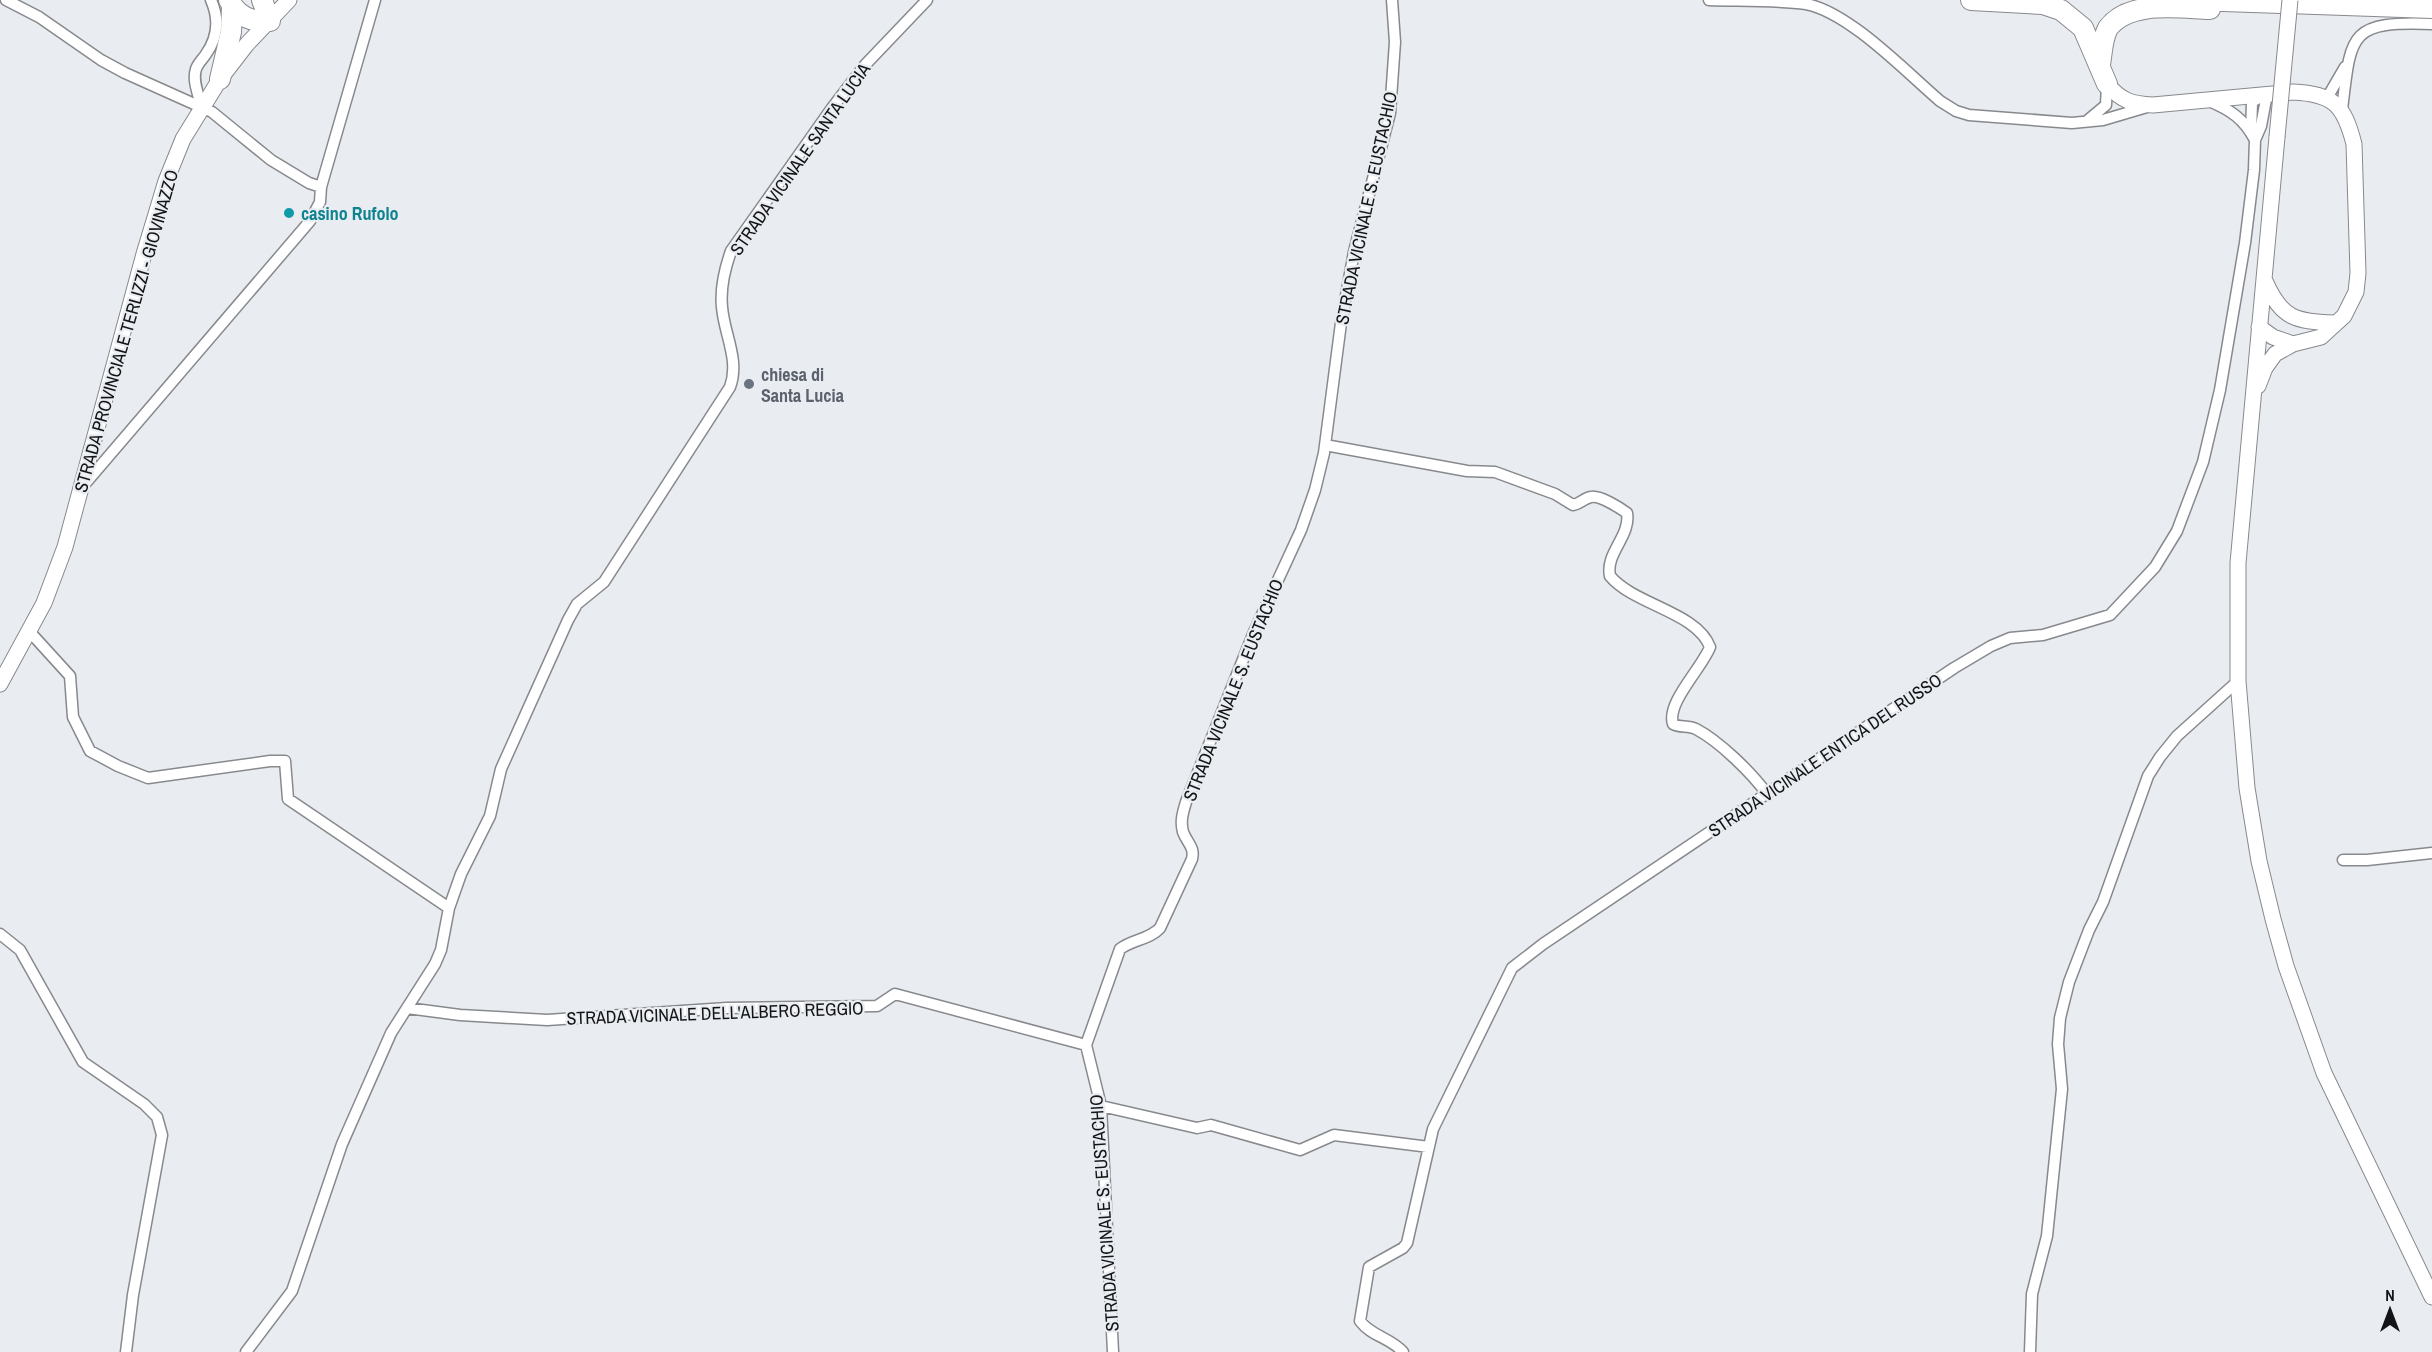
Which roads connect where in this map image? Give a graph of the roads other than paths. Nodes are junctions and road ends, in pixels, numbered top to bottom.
1 (6, 0) edge
2 (211, 0) edge
3 (262, 0) edge
4 (289, 0) edge
5 (375, 0) edge
6 (927, 0) edge
7 (1392, 0) edge
8 (1709, 0) edge
9 (1971, 0) edge
10 (2194, 0) edge
11 (2290, 0) edge
12 (2257, 2) junction
13 (231, 3) edge
14 (2432, 8) edge
15 (270, 21) junction
16 (2432, 24) edge
17 (2348, 62) junction
18 (2100, 65) junction
19 (220, 79) junction
20 (2107, 84) junction
21 (2267, 94) junction
22 (2327, 98) junction
23 (2204, 99) junction
24 (2153, 105) junction
25 (201, 106) junction
26 (2342, 111) junction
27 (2087, 121) junction
28 (2253, 137) junction
29 (321, 187) junction
30 (2264, 279) junction
31 (2287, 315) junction
32 (2336, 323) junction
33 (2259, 327) junction
34 (2293, 344) junction
35 (2252, 403) junction
36 (1325, 445) junction
37 (83, 486) junction
38 (29, 631) junction
39 (2238, 681) junction
40 (0, 684) edge
41 (1767, 794) junction
42 (2432, 853) edge
43 (2343, 860) dead end
44 (449, 908) junction
45 (0, 934) edge
46 (407, 1008) junction
47 (1086, 1045) junction
48 (1101, 1106) junction
49 (1429, 1147) junction
50 (2432, 1298) edge
51 (126, 1352) edge
52 (246, 1352) edge
53 (1113, 1352) edge
54 (1403, 1352) edge
55 (2030, 1352) edge

1 - 25 street
2 - 25 street
3 - 15 highway
4 - 15 main road, STRADA PROVINCIALE TERLIZZI - GIOVINAZZO
5 - 29 street
6 - 44 street, STRADA VICINALE SANTA LUCIA
7 - 36 street, STRADA VICINALE S. EUSTACHIO
8 - 27 street
9 - 18 highway
10 - 12 highway
11 - 30 main road, bridge
12 - 14 highway
12 - 18 highway
13 - 15 highway
13 - 19 highway
15 - 19 main road, STRADA PROVINCIALE TERLIZZI - GIOVINAZZO
16 - 17 street
17 - 22 street
17 - 26 street
18 - 20 highway
19 - 25 main road, STRADA PROVINCIALE TERLIZZI - GIOVINAZZO
20 - 24 main road
20 - 27 street
21 - 22 main road
21 - 23 main road
21 - 28 street, STRADA VICINALE ENTICA DEL RUSSO
22 - 26 main road
23 - 24 main road
23 - 28 street
24 - 27 street
25 - 29 street
25 - 37 main road, STRADA PROVINCIALE TERLIZZI - GIOVINAZZO
26 - 32 main road
28 - 41 street, STRADA VICINALE ENTICA DEL RUSSO
29 - 37 street
30 - 31 main road
30 - 33 main road
31 - 32 main road
31 - 33 main road
32 - 34 main road
33 - 34 main road
33 - 35 main road
34 - 35 main road
35 - 39 main road
36 - 41 street
36 - 47 street, STRADA VICINALE S. EUSTACHIO
37 - 38 main road, STRADA PROVINCIALE TERLIZZI - GIOVINAZZO
38 - 40 main road, STRADA PROVINCIALE TERLIZZI - GIOVINAZZO
38 - 44 street
39 - 50 main road
39 - 55 street
41 - 49 street, STRADA VICINALE ENTICA DEL RUSSO
42 - 43 street
44 - 46 street, STRADA VICINALE SANTA LUCIA
45 - 51 street
46 - 47 street, STRADA VICINALE DELL'ALBERO REGGIO
46 - 52 street, STRADA VICINALE SANTA LUCIA
47 - 48 street, STRADA VICINALE S. EUSTACHIO
48 - 49 street
48 - 53 street, STRADA VICINALE S. EUSTACHIO
49 - 54 street, STRADA VICINALE ENTICA DEL RUSSO

